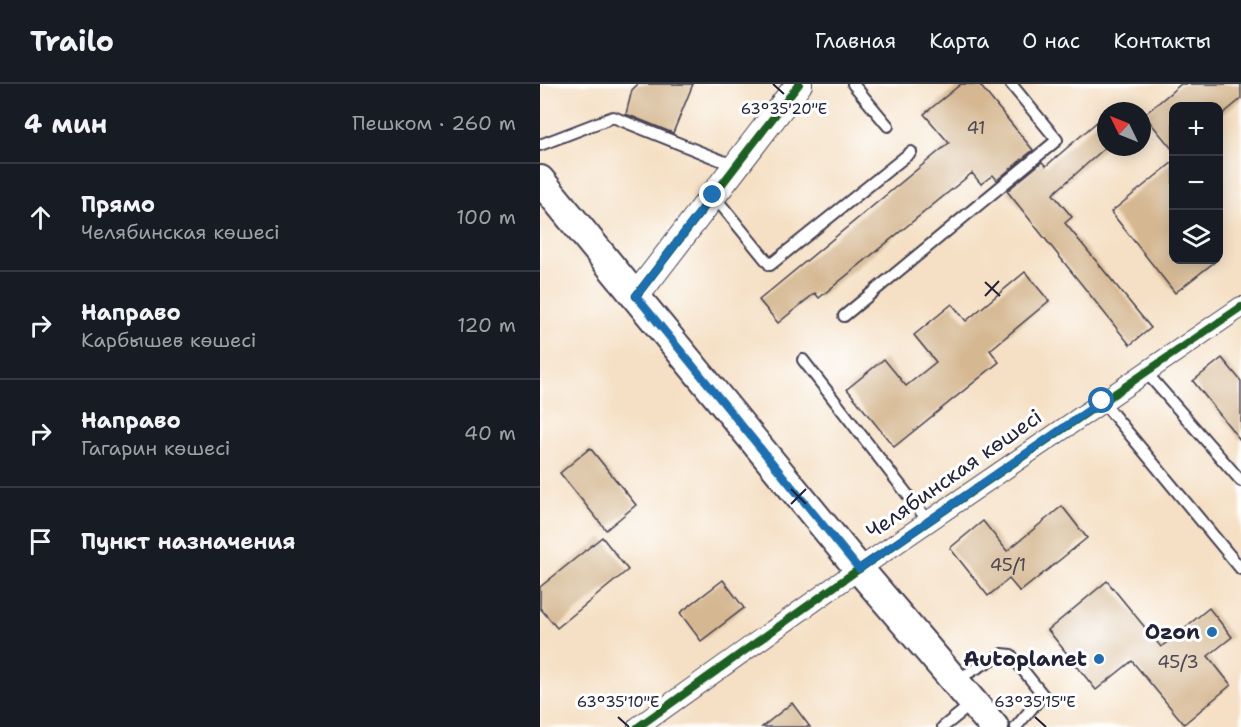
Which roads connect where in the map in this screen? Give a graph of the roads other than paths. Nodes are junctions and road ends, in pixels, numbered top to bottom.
1 (799, 84) edge
2 (853, 84) edge
3 (1011, 84) edge
4 (888, 126) dead end
5 (540, 145) edge
6 (911, 152) dead end
7 (735, 166) junction
8 (540, 180) edge
9 (713, 195) junction
10 (636, 296) junction
11 (1241, 307) edge
12 (844, 316) dead end
13 (804, 360) dead end
14 (1144, 371) junction
15 (1102, 401) junction
16 (1241, 481) edge
17 (928, 521) junction
18 (859, 569) junction
19 (1241, 569) edge
20 (955, 681) junction
21 (973, 703) junction
22 (638, 727) edge
23 (943, 727) edge
24 (994, 727) edge
25 (1016, 727) edge

1 - 7 street
2 - 4 lane
3 - 12 lane
5 - 7 lane
6 - 9 lane
7 - 9 street
8 - 10 main road
9 - 10 street
10 - 18 main road
11 - 14 street, Челябинская көшесі
13 - 17 lane
14 - 15 street, Челябинская көшесі
14 - 16 lane
15 - 17 street, Челябинская көшесі
15 - 19 lane
17 - 18 street, Челябинская көшесі
18 - 20 main road
18 - 22 street, Челябинская көшесі
20 - 21 main road
20 - 25 lane
21 - 23 lane
21 - 24 main road

